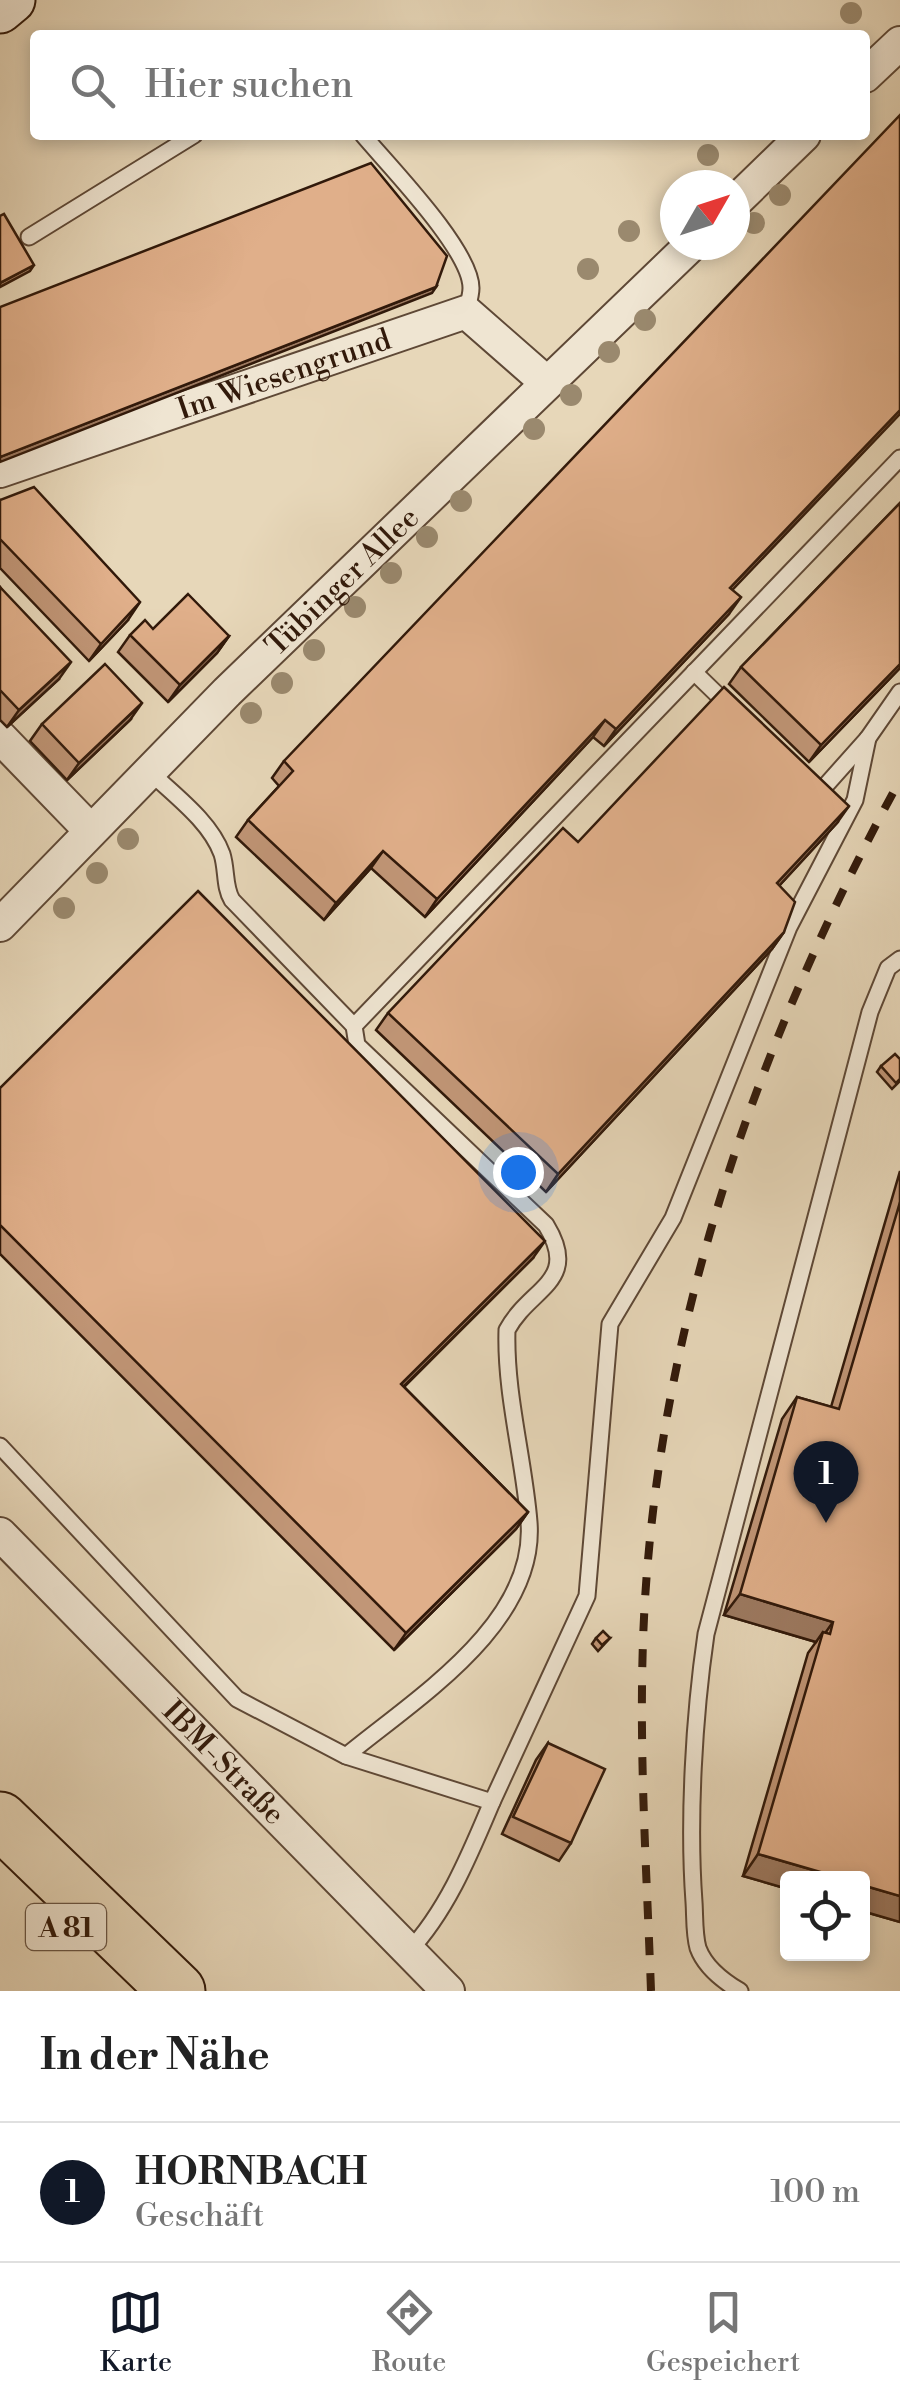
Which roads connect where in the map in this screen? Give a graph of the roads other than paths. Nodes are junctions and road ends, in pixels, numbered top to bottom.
1 (12, 0) edge
2 (0, 10) edge
3 (900, 43) edge
4 (870, 71) edge
5 (186, 140) edge
6 (367, 140) edge
7 (799, 140) edge
8 (750, 187) edge
9 (28, 237) dead end
10 (675, 260) edge
11 (466, 312) junction
12 (548, 383) junction
13 (900, 458) edge
14 (0, 471) edge
15 (694, 672) junction
16 (900, 692) edge
17 (735, 712) edge
18 (0, 737) edge
19 (868, 738) junction
20 (149, 771) junction
21 (805, 780) edge
22 (90, 830) junction
23 (0, 925) edge
24 (900, 959) edge
25 (354, 1026) junction
26 (0, 1446) edge
27 (0, 1534) edge
28 (346, 1756) junction
29 (492, 1802) junction
30 (0, 1820) edge
31 (0, 1863) edge
32 (408, 1952) junction
33 (133, 1991) edge
34 (178, 1991) edge
35 (448, 1991) edge
36 (740, 1991) edge

1 - 2 main road
3 - 4 street
5 - 9 lane
6 - 11 lane
7 - 8 street
10 - 12 street, Tübinger Allee
11 - 12 street
11 - 14 street, Im Wiesengrund
12 - 20 street, Tübinger Allee
13 - 15 lane
15 - 17 lane
15 - 25 lane
16 - 19 lane
18 - 22 street
19 - 21 lane
19 - 29 lane
20 - 22 street, Tübinger Allee
20 - 25 lane
22 - 23 street, Tübinger Allee
24 - 36 lane
25 - 28 lane
26 - 28 lane
27 - 32 street, IBM-Straße
28 - 29 lane
29 - 32 lane
30 - 34 highway, A 81
31 - 33 highway, A 81
32 - 35 street, IBM-Straße

